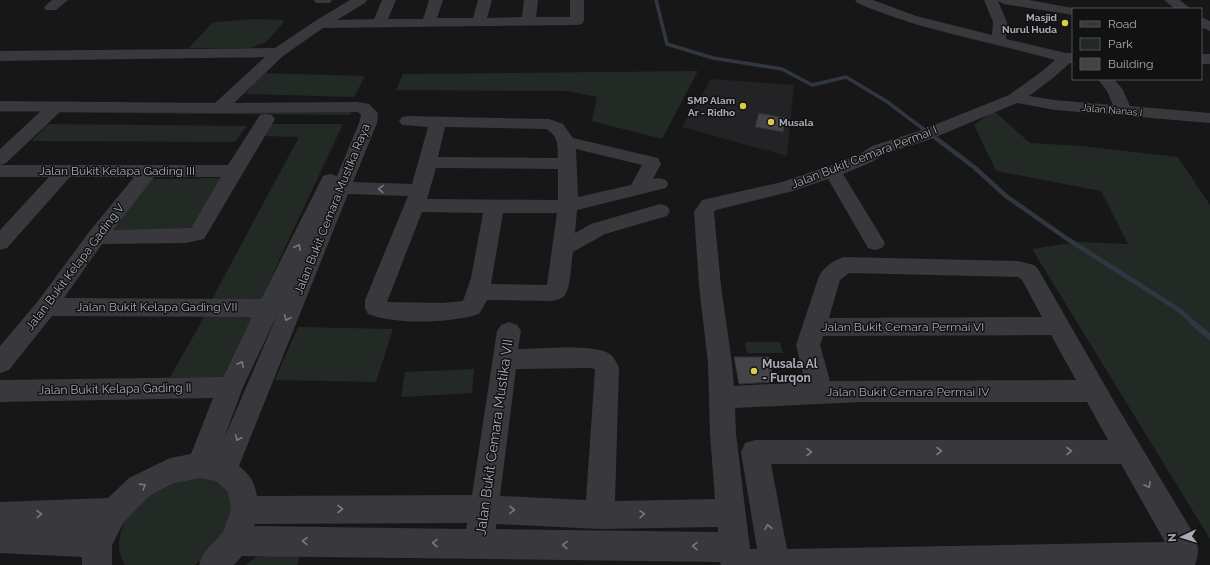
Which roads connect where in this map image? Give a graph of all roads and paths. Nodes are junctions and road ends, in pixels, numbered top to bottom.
1 (321, 0) edge
2 (325, 0) edge
3 (360, 0) edge
4 (389, 0) edge
5 (436, 0) edge
6 (485, 0) edge
7 (531, 0) edge
8 (577, 0) edge
9 (862, 0) edge
10 (991, 0) edge
11 (1004, 0) edge
12 (1069, 0) edge
13 (1171, 0) edge
14 (1080, 8) edge
15 (1183, 8) edge
16 (1072, 11) edge
17 (480, 22) junction
18 (529, 22) junction
19 (379, 23) junction
20 (428, 23) junction
21 (320, 24) junction
22 (999, 41) junction
23 (278, 53) junction
24 (0, 56) edge
25 (1070, 58) edge
26 (1107, 80) edge
27 (1015, 98) junction
28 (0, 106) edge
29 (219, 108) junction
30 (1124, 111) junction
31 (50, 112) junction
32 (363, 116) junction
33 (0, 117) edge
34 (1210, 118) edge
35 (266, 119) junction
36 (408, 121) dead end
37 (438, 122) junction
38 (567, 142) junction
39 (0, 159) edge
40 (567, 164) junction
41 (0, 171) edge
42 (65, 171) junction
43 (149, 171) junction
44 (234, 171) junction
45 (832, 171) junction
46 (344, 181) junction
47 (422, 183) junction
48 (660, 184) dead end
49 (638, 190) junction
50 (568, 206) junction
51 (488, 207) junction
52 (660, 211) dead end
53 (317, 226) junction
54 (96, 237) junction
55 (0, 243) edge
56 (875, 243) dead end
57 (563, 248) junction
58 (479, 292) junction
59 (46, 306) junction
60 (269, 308) junction
61 (462, 310) junction
62 (1058, 326) junction
63 (815, 328) junction
64 (508, 331) dead end
65 (505, 359) junction
66 (0, 363) edge
67 (230, 387) junction
68 (0, 391) edge
69 (1095, 391) junction
70 (820, 392) junction
71 (721, 398) junction
72 (1128, 452) junction
73 (212, 468) junction
74 (484, 509) junction
75 (245, 510) junction
76 (114, 512) junction
77 (730, 513) junction
78 (600, 514) junction
79 (0, 516) edge
80 (0, 538) edge
81 (235, 541) junction
82 (479, 543) junction
83 (97, 554) edge
84 (735, 559) edge
85 (214, 565) edge
86 (775, 565) edge

1 - 2 street
3 - 21 street
4 - 19 street
5 - 20 street
6 - 17 street
7 - 18 street
8 - 18 street
9 - 22 street
10 - 22 street
11 - 16 street
12 - 14 street
13 - 15 street
17 - 18 street
17 - 20 street
19 - 20 street
19 - 21 street
21 - 23 street
22 - 25 street
23 - 24 street
23 - 29 street
25 - 27 street, Jalan Bukit Cemara Permai I
26 - 30 street
27 - 30 street, Jalan Nanas I
27 - 45 street, Jalan Bukit Cemara Permai I
28 - 31 street
29 - 31 street
29 - 32 street
30 - 34 street, Jalan Nanas I
31 - 33 street
31 - 35 street
31 - 39 street
32 - 35 street
32 - 46 street, Jalan Bukit Cemara Mustika Raya
32 - 53 street, Jalan Bukit Cemara Mustika Raya
35 - 44 street
36 - 37 street
37 - 38 street
37 - 47 street
38 - 40 street
38 - 49 street
40 - 47 street
40 - 50 street
41 - 42 street, Jalan Bukit Kelapa Gading III
42 - 43 street, Jalan Bukit Kelapa Gading III
42 - 55 street
43 - 44 street, Jalan Bukit Kelapa Gading III
43 - 54 street, Jalan Bukit Kelapa Gading V
44 - 54 street
45 - 56 street
45 - 71 street, Jalan Bukit Cemara Permai I
46 - 47 street
46 - 53 street, Jalan Bukit Cemara Mustika Raya
47 - 51 street
47 - 61 street
48 - 49 street
49 - 50 street
50 - 51 street
50 - 57 street
51 - 58 street
51 - 61 street
52 - 57 street
60 -> 53 street, Jalan Bukit Cemara Mustika Raya
53 -> 73 street, Jalan Bukit Cemara Mustika Raya
54 - 59 street, Jalan Bukit Kelapa Gading V
57 - 58 street
58 - 61 street
59 - 60 street, Jalan Bukit Kelapa Gading VII
59 - 66 street, Jalan Bukit Kelapa Gading V
67 -> 60 street, Jalan Bukit Cemara Mustika Raya
62 - 63 street, Jalan Bukit Cemara Permai VI
62 - 63 street
62 - 69 street
63 - 70 street, Jalan Bukit Cemara Permai VI
64 - 65 street, Jalan Bukit Cemara Mustika VII
65 - 74 street, Jalan Bukit Cemara Mustika VII
65 - 78 street
67 - 68 street, Jalan Bukit Kelapa Gading II
67 - 73 street, Jalan Bukit Cemara Mustika Raya
69 - 70 street, Jalan Bukit Cemara Permai IV
69 - 72 street
70 - 71 street, Jalan Bukit Cemara Permai IV
71 - 77 street, Jalan Bukit Cemara Permai I
86 -> 72 street
72 -> 86 street
73 - 75 street
76 -> 73 street
75 -> 74 street
74 -> 78 street
74 - 82 street, Jalan Bukit Cemara Mustika VII
75 - 81 street
79 -> 76 street
76 - 83 street
78 -> 77 street
77 - 84 street, Jalan Bukit Cemara Permai I
80 - 83 street
82 -> 81 street
81 - 85 street
84 -> 82 street
84 - 86 street

